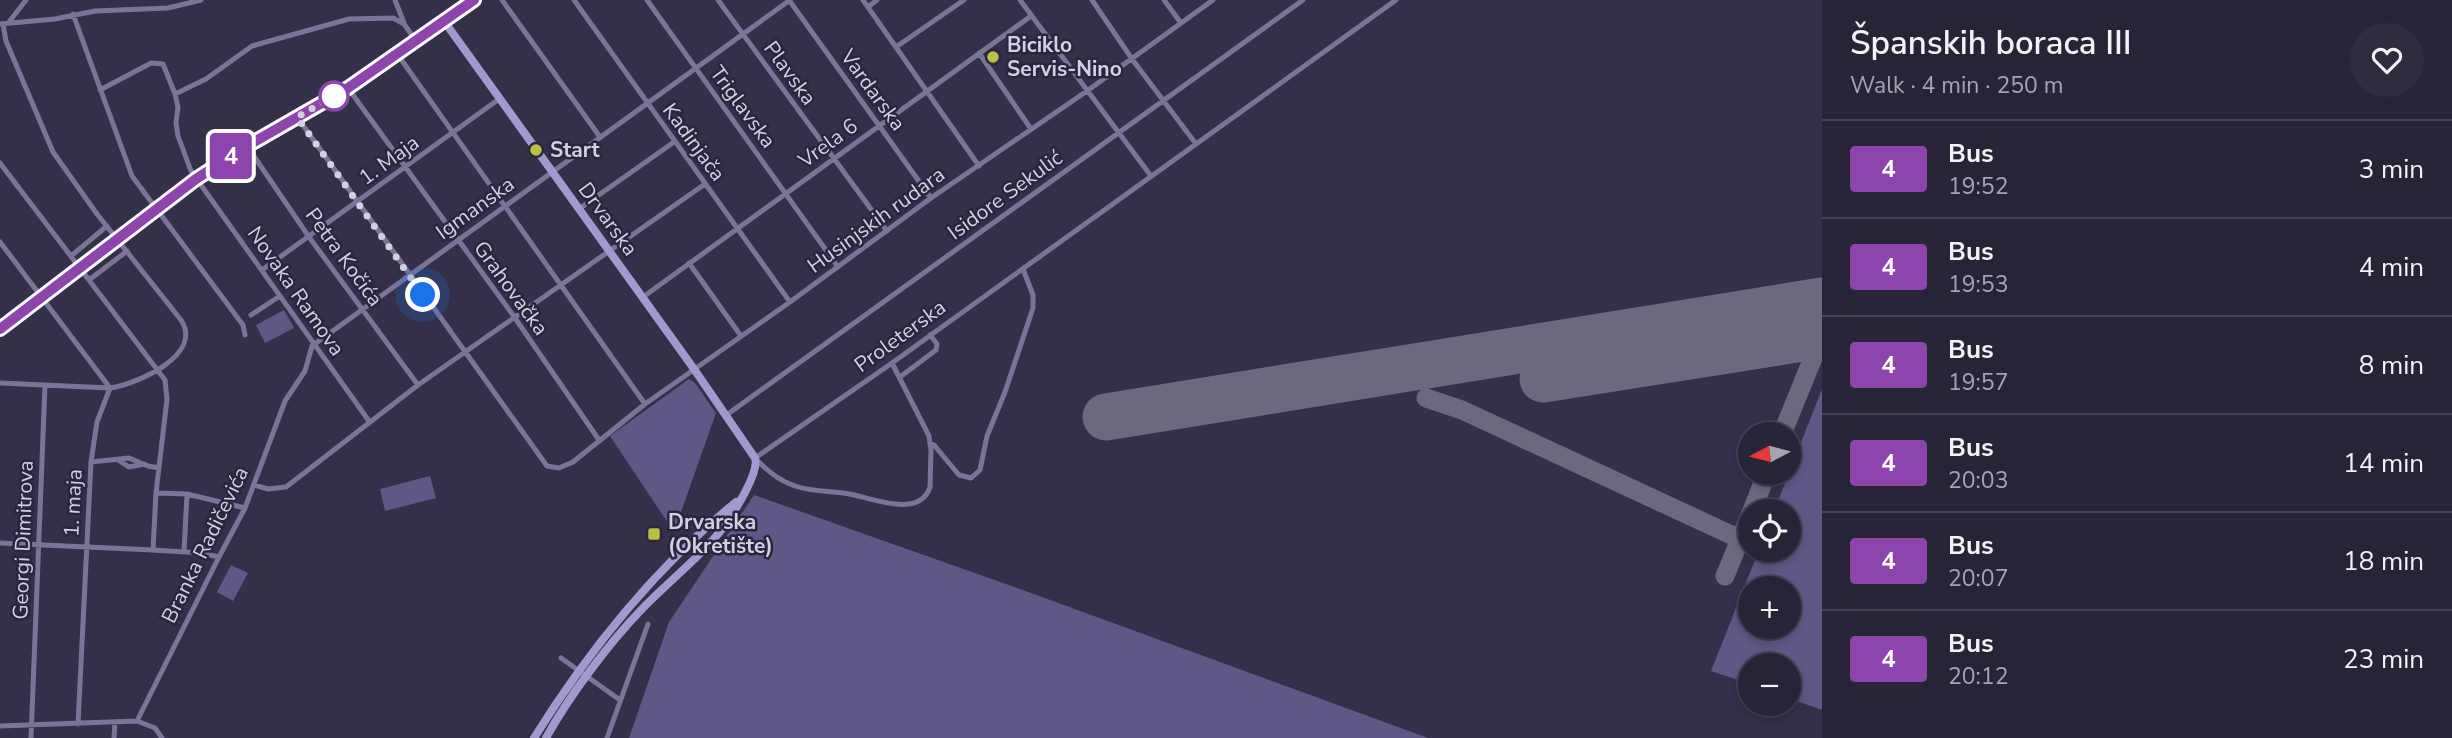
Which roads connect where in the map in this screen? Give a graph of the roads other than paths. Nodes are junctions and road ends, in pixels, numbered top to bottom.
1 (26, 0) edge
2 (201, 0) edge
3 (395, 0) edge
4 (457, 0) edge
5 (474, 0) edge
6 (502, 0) edge
7 (574, 0) edge
8 (647, 0) edge
9 (718, 0) edge
10 (790, 0) edge
11 (863, 0) edge
12 (877, 0) edge
13 (964, 0) edge
14 (1020, 0) edge
15 (1092, 0) edge
16 (1164, 0) edge
17 (1213, 0) edge
18 (1303, 0) edge
19 (1396, 0) edge
20 (868, 7) junction
21 (460, 10) junction
22 (73, 14) junction
23 (1031, 16) junction
24 (444, 21) junction
25 (1181, 23) junction
26 (4, 24) edge
27 (404, 24) junction
28 (742, 35) junction
29 (416, 41) junction
30 (896, 47) junction
31 (979, 53) junction
32 (398, 55) junction
33 (1132, 59) junction
34 (695, 68) junction
35 (348, 88) junction
36 (100, 90) junction
37 (928, 90) junction
38 (1087, 91) junction
39 (175, 94) junction
40 (499, 99) junction
41 (1163, 101) junction
42 (647, 103) junction
43 (297, 117) junction
44 (880, 125) junction
45 (1031, 129) junction
46 (1119, 133) junction
47 (452, 134) junction
48 (600, 137) junction
49 (674, 142) junction
50 (1196, 144) junction
51 (247, 146) junction
52 (833, 159) junction
53 (0, 163) edge
54 (979, 166) junction
55 (405, 168) junction
56 (553, 172) junction
57 (1151, 176) junction
58 (196, 179) junction
59 (705, 184) junction
60 (786, 193) junction
61 (931, 198) junction
62 (356, 202) junction
63 (504, 206) junction
64 (157, 209) junction
65 (579, 209) junction
66 (107, 226) junction
67 (737, 229) junction
68 (887, 231) junction
69 (309, 237) junction
70 (118, 239) junction
71 (457, 241) junction
72 (0, 242) edge
73 (127, 251) junction
74 (610, 252) junction
75 (71, 256) junction
76 (689, 263) junction
77 (838, 267) junction
78 (80, 268) junction
79 (1023, 269) junction
80 (262, 270) junction
81 (409, 275) junction
82 (89, 280) junction
83 (561, 286) junction
84 (279, 296) junction
85 (643, 296) junction
86 (42, 298) junction
87 (790, 302) junction
88 (361, 310) junction
89 (251, 315) dead end
90 (514, 318) junction
91 (0, 329) edge
92 (245, 335) dead end
93 (930, 335) junction
94 (741, 336) junction
95 (313, 344) junction
96 (465, 353) junction
97 (892, 363) junction
98 (694, 369) junction
99 (157, 370) junction
100 (900, 377) junction
101 (0, 383) edge
102 (45, 385) junction
103 (418, 385) junction
104 (110, 388) junction
105 (645, 404) junction
106 (725, 416) junction
107 (369, 421) junction
108 (599, 440) junction
109 (930, 444) junction
110 (755, 458) junction
111 (91, 462) junction
112 (159, 468) junction
113 (254, 485) junction
114 (156, 493) junction
115 (187, 494) junction
116 (740, 498) junction
117 (245, 508) junction
118 (0, 543) edge
119 (38, 546) junction
120 (87, 548) junction
121 (153, 550) junction
122 (184, 552) junction
123 (219, 557) junction
124 (648, 624) dead end
125 (561, 658) dead end
126 (579, 670) junction
127 (587, 676) junction
128 (620, 701) junction
129 (138, 721) junction
130 (115, 722) junction
131 (78, 724) junction
132 (31, 725) junction
133 (0, 726) edge
134 (31, 738) edge
135 (114, 738) edge
136 (162, 738) edge
137 (534, 738) edge
138 (546, 738) edge
139 (607, 738) edge

1 - 26 street
2 - 22 street
3 - 27 street
4 - 21 street
5 - 21 main road
6 - 48 street
7 - 42 street, Kadinjača
8 - 34 street, Triglavska
9 - 28 street, Plavska
10 - 28 street, Igmanska
10 - 44 street, Vardarska
11 - 20 street
12 - 20 street
13 - 30 street
14 - 23 street
15 - 33 street
16 - 25 street
17 - 25 street, Husinjskih rudara
18 - 41 street, Isidore Sekulić
19 - 50 street, Proleterska
20 - 30 street
21 - 24 main road
22 - 26 street
22 - 36 street
23 - 31 street, Vrela 6
23 - 38 street
24 - 29 street
24 - 40 main road, Drvarska
25 - 33 street, Husinjskih rudara
26 - 66 street
27 - 29 street
27 - 39 street
28 - 34 street, Igmanska
28 - 52 street, Plavska
29 - 32 street
30 - 37 street
31 - 37 street, Vrela 6
31 - 45 street
32 - 35 street
32 - 47 street
33 - 38 street, Husinjskih rudara
33 - 41 street
34 - 42 street, Igmanska
34 - 60 street, Triglavska
35 - 43 street
35 - 55 street, Grahovačka
36 - 39 street
36 - 64 street
37 - 44 street, Vrela 6
37 - 54 street
38 - 45 street, Husinjskih rudara
38 - 46 street
39 - 58 street, Novaka Ramova
40 - 47 street, 1. Maja
40 - 56 main road, Drvarska
41 - 46 street, Isidore Sekulić
41 - 50 street
42 - 48 street, Igmanska
42 - 49 street, Kadinjača
43 - 51 street
43 - 62 street
44 - 52 street, Vrela 6
44 - 61 street, Vardarska
45 - 54 street, Husinjskih rudara
46 - 57 street
46 - 106 street, Isidore Sekulić
47 - 55 street, 1. Maja
47 - 63 street
48 - 56 street, Igmanska
49 - 59 street, Kadinjača
49 - 65 street
50 - 57 street, Proleterska
51 - 58 street
51 - 69 street, Petra Kočića
52 - 60 street, Vrela 6
52 - 68 street, Plavska
53 - 75 street
54 - 61 street, Husinjskih rudara
55 - 62 street, 1. Maja
55 - 71 street, Grahovačka
56 - 63 street, Igmanska
56 - 65 main road, Drvarska
57 - 79 street, Proleterska
58 - 64 street
58 - 80 street, Novaka Ramova
59 - 67 street, Kadinjača
59 - 74 street
60 - 67 street, Vrela 6
60 - 77 street, Triglavska
61 - 68 street, Husinjskih rudara
62 - 69 street, 1. Maja
62 - 81 street
63 - 71 street, Igmanska
63 - 83 street
64 - 70 street
64 - 92 street
65 - 74 main road, Drvarska
66 - 70 street
66 - 75 street
67 - 76 street, Vrela 6
67 - 87 street, Kadinjača
68 - 77 street, Husinjskih rudara
69 - 80 street, 1. Maja
69 - 88 street, Petra Kočića
70 - 73 street
70 - 78 street
71 - 81 street, Igmanska
71 - 90 street, Grahovačka
72 - 86 street
73 - 82 street
73 - 99 street
74 - 83 street
74 - 85 main road, Drvarska
75 - 78 street
76 - 85 street, Vrela 6
76 - 94 street
77 - 87 street, Husinjskih rudara
78 - 82 street
78 - 86 street
79 - 93 street, Proleterska
79 - 109 street
80 - 84 street, Novaka Ramova
81 - 88 street, Igmanska
81 - 96 street
82 - 99 street
83 - 90 street
83 - 105 street
84 - 89 street
84 - 95 street, Novaka Ramova
85 - 98 main road, Drvarska
86 - 91 street
86 - 104 street
87 - 94 street, Husinjskih rudara
88 - 95 street, Igmanska
88 - 103 street, Petra Kočića
90 - 96 street
90 - 108 street, Grahovačka
93 - 97 street, Proleterska
93 - 100 street
94 - 98 street, Husinjskih rudara
95 - 107 street, Novaka Ramova
95 - 113 street, Branka Radičevića
96 - 103 street
96 - 108 street, Husinjskih rudara
97 - 100 street
97 - 110 street, Proleterska
98 - 105 street, Husinjskih rudara
98 - 106 main road
99 - 104 street
99 - 112 street
100 - 109 street
101 - 102 street
102 - 104 street
102 - 119 street, Georgi Dimitrova
103 - 107 street
104 - 111 street, 1. maja
105 - 108 street, Husinjskih rudara
106 - 110 main road
107 - 113 street
109 - 110 street
110 - 116 main road
111 - 112 street
111 - 120 street, 1. maja
112 - 114 street
113 - 117 street, Branka Radičevića
114 - 115 street
114 - 121 street
115 - 117 street
115 - 122 street
116 - 126 main road
116 - 127 main road
117 - 123 street, Branka Radičevića
118 - 119 street
119 - 120 street
119 - 132 street, Georgi Dimitrova
120 - 121 street
120 - 131 street, 1. maja
121 - 122 street
122 - 123 street
123 - 129 street, Branka Radičevića
124 - 128 street
125 - 126 street
126 - 127 street
126 - 137 main road
127 - 128 street
127 - 138 main road
128 - 139 street
129 - 130 street
129 - 136 street
130 - 131 street
130 - 135 street
131 - 132 street
132 - 133 street
132 - 134 street, Georgi Dimitrova

